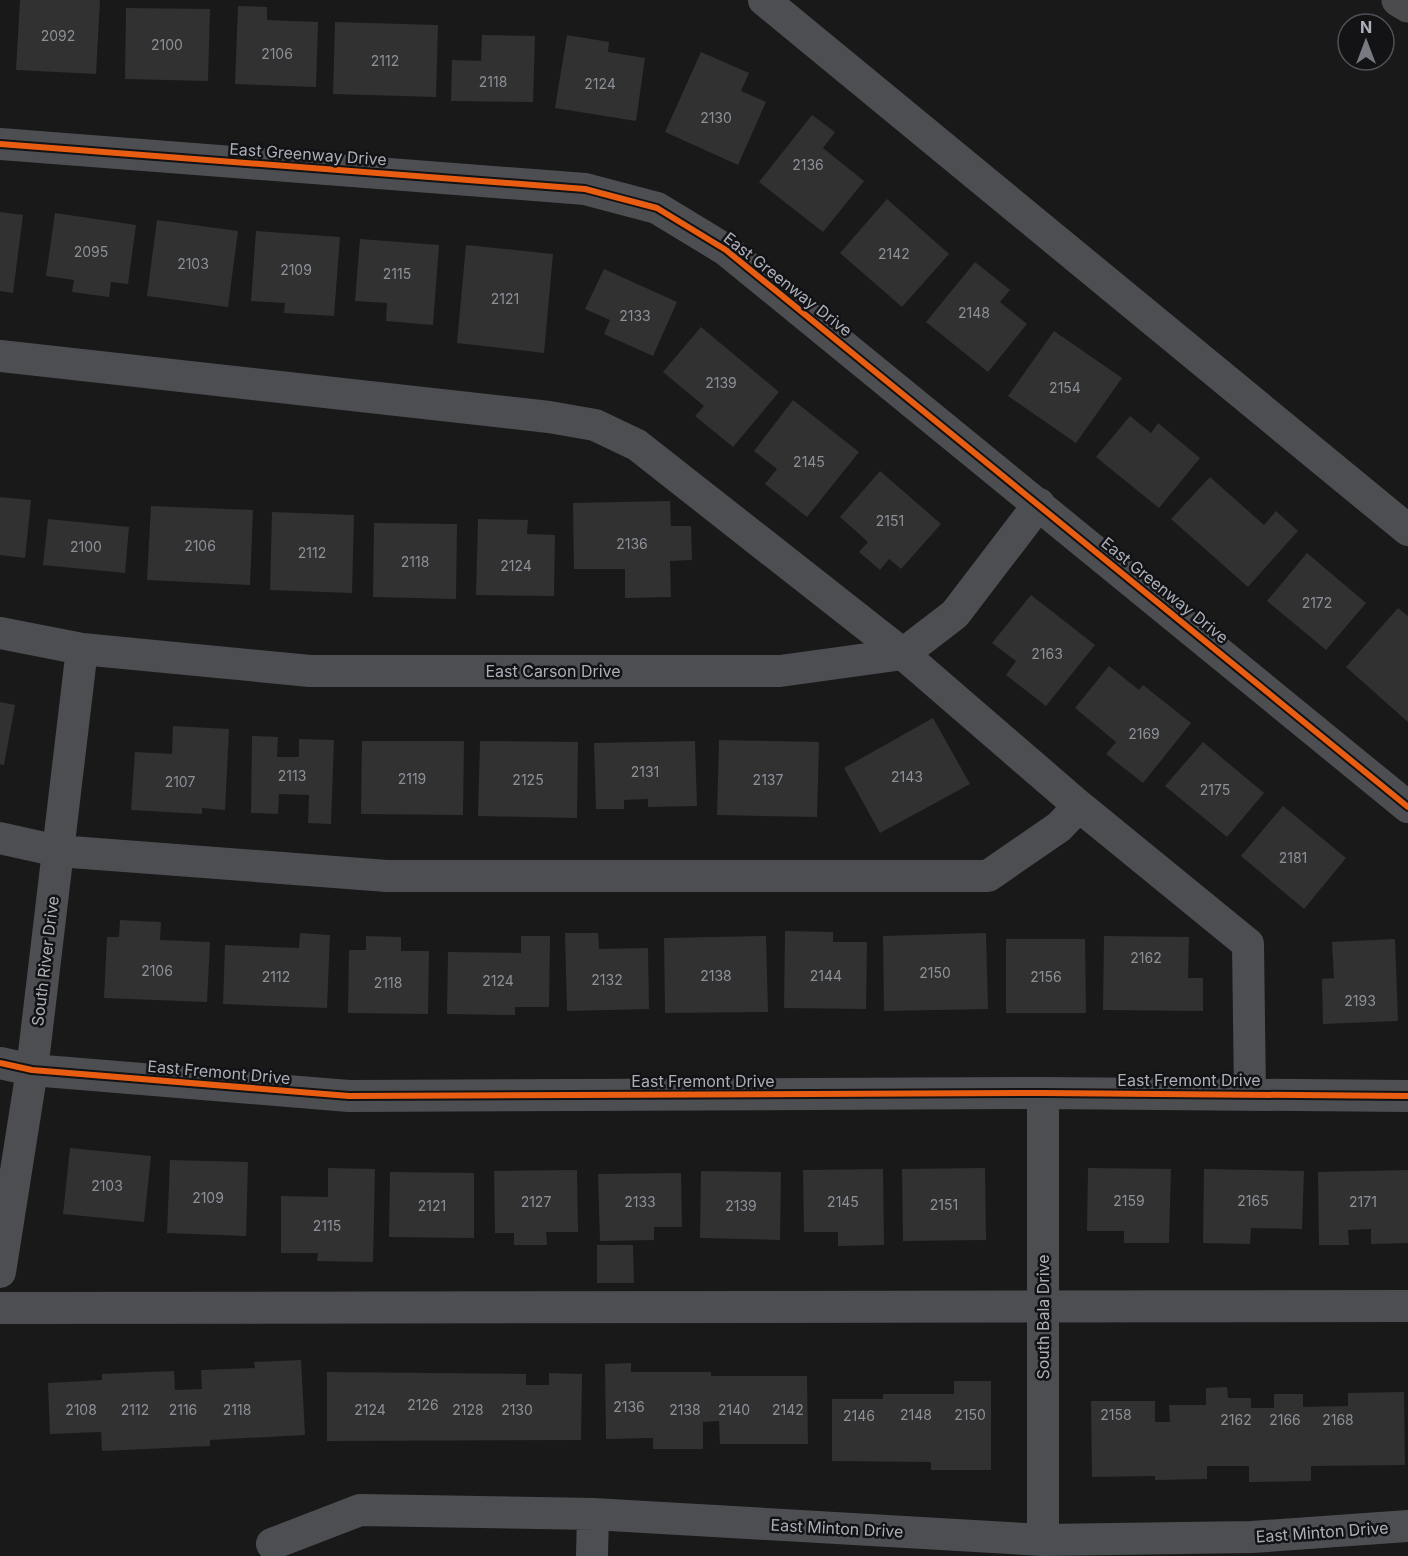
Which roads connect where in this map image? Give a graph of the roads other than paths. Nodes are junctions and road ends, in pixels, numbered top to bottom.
1 (764, 0) edge
2 (1398, 0) edge
3 (1408, 6) edge
4 (0, 144) edge
5 (0, 356) edge
6 (1039, 504) junction
7 (1408, 530) edge
8 (0, 633) edge
9 (82, 649) junction
10 (903, 654) junction
11 (1079, 806) junction
12 (1408, 807) edge
13 (0, 838) edge
14 (58, 851) junction
15 (0, 1063) edge
16 (32, 1070) junction
17 (1043, 1093) junction
18 (1251, 1094) junction
19 (1408, 1096) edge
20 (0, 1272) edge
21 (1043, 1306) junction
22 (1408, 1306) edge
23 (0, 1308) edge
24 (593, 1514) junction
25 (1408, 1526) edge
26 (1043, 1540) junction
27 (272, 1544) dead end
28 (592, 1556) edge

1 - 7 street
2 - 3 highway
4 - 6 street, East Greenway Drive
5 - 10 street
6 - 10 street, East Carson Drive
6 - 12 street, East Greenway Drive
8 - 9 street, East Carson Drive
9 - 10 street, East Carson Drive
9 - 14 street, South River Drive
10 - 11 street
11 - 14 street
11 - 18 street
13 - 14 street
14 - 16 street, South River Drive
15 - 16 street, East Fremont Drive
16 - 17 street, East Fremont Drive
16 - 20 street, South River Drive
17 - 18 street, East Fremont Drive
17 - 21 street, South Bala Drive
18 - 19 street, East Fremont Drive
21 - 22 street
21 - 23 street
21 - 26 street, South Bala Drive
24 - 26 street, East Minton Drive
24 - 27 street, East Minton Drive
24 - 28 street
25 - 26 street, East Minton Drive

